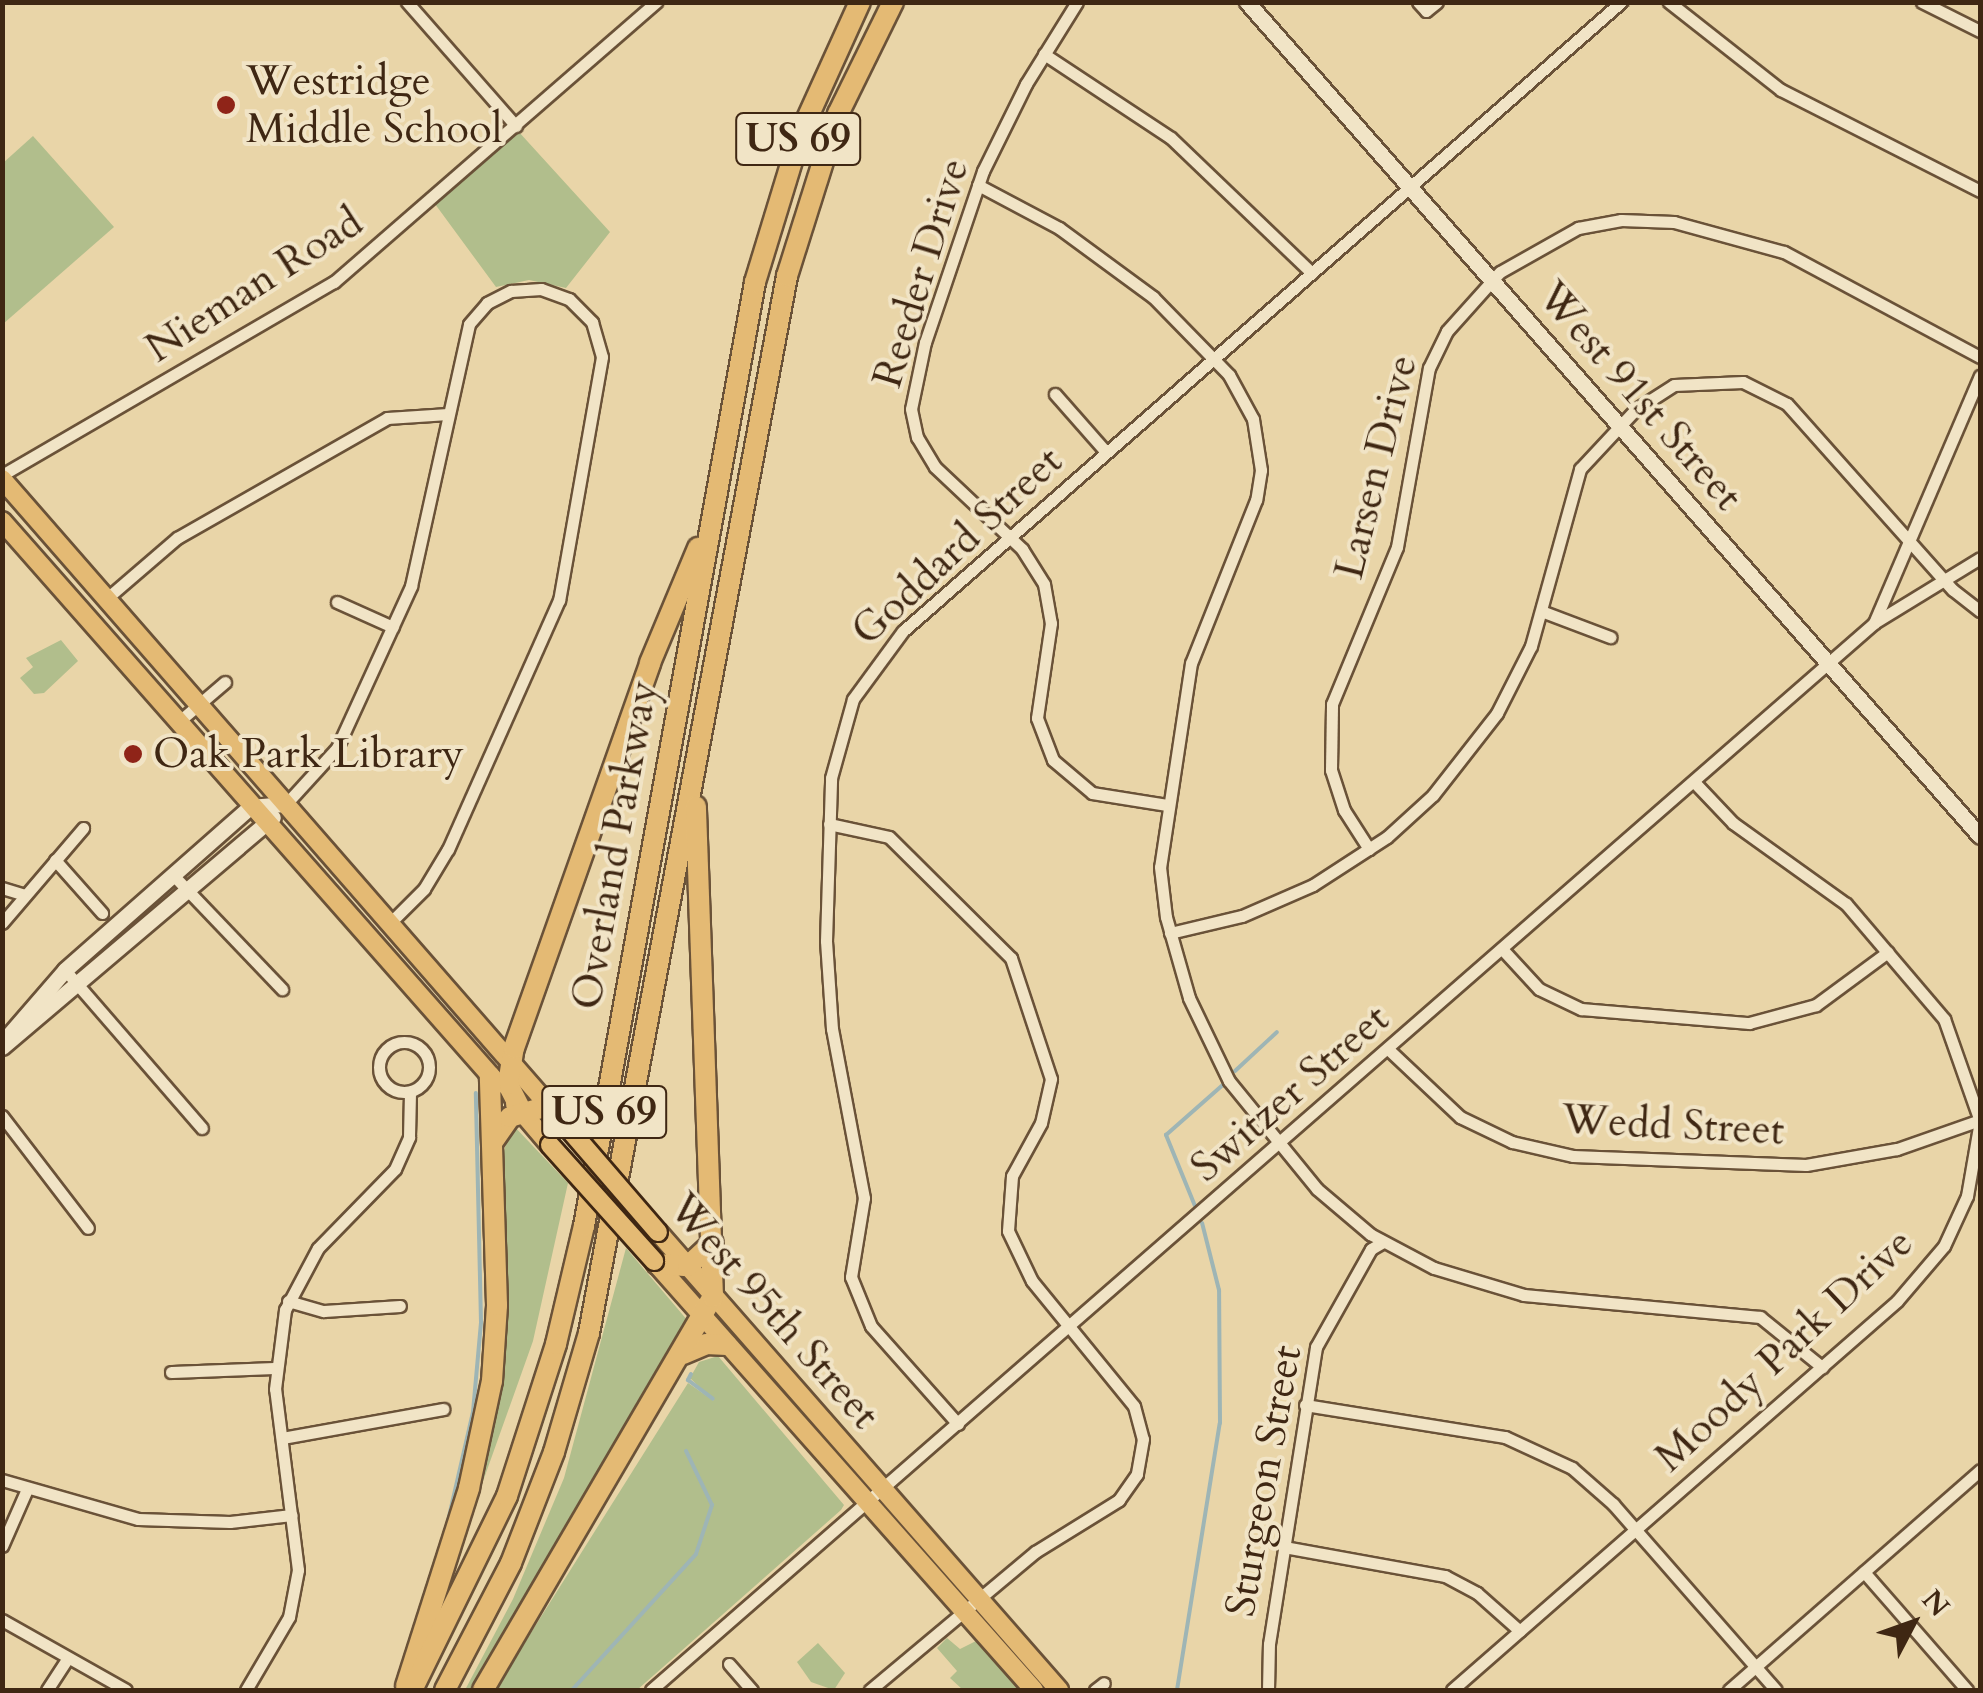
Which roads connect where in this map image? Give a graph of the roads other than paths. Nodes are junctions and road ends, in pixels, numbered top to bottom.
1 (408, 2) edge
2 (656, 2) edge
3 (860, 2) edge
4 (893, 2) edge
5 (1077, 2) edge
6 (1247, 2) edge
7 (1621, 2) edge
8 (1669, 2) edge
9 (1922, 2) edge
10 (1980, 32) edge
11 (1044, 54) junction
12 (516, 126) junction
13 (978, 185) junction
14 (1410, 188) junction
15 (1980, 191) edge
16 (1312, 273) junction
17 (1491, 280) junction
18 (1980, 357) edge
19 (1214, 359) junction
20 (1980, 376) edge
21 (1055, 394) dead end
22 (448, 414) junction
23 (1619, 426) junction
24 (1106, 452) junction
25 (2, 478) edge
26 (714, 509) junction
27 (2, 522) edge
28 (1010, 537) junction
29 (1910, 542) junction
30 (1980, 558) edge
31 (1945, 580) junction
32 (106, 598) junction
33 (337, 602) dead end
34 (1980, 611) edge
35 (1544, 612) junction
36 (1874, 624) junction
37 (393, 627) junction
38 (1610, 637) dead end
39 (1829, 664) junction
40 (225, 682) dead end
41 (198, 705) junction
42 (177, 723) junction
43 (694, 775) junction
44 (1696, 783) junction
45 (286, 804) junction
46 (1167, 805) junction
47 (250, 807) junction
48 (266, 824) junction
49 (829, 824) junction
50 (82, 828) dead end
51 (1980, 836) edge
52 (1369, 849) junction
53 (55, 860) junction
54 (173, 875) junction
55 (2, 888) edge
56 (188, 892) junction
57 (25, 895) junction
58 (102, 913) dead end
59 (391, 922) junction
60 (2, 923) edge
61 (1170, 933) junction
62 (1503, 950) junction
63 (1888, 952) junction
64 (65, 970) junction
65 (79, 986) junction
66 (282, 989) dead end
67 (2, 1045) edge
68 (1389, 1050) junction
69 (511, 1060) junction
70 (490, 1076) junction
71 (410, 1092) junction
72 (521, 1110) junction
73 (552, 1110) junction
74 (2, 1116) edge
75 (1980, 1120) edge
76 (202, 1128) dead end
77 (494, 1140) junction
78 (1278, 1146) junction
79 (88, 1228) dead end
80 (1382, 1242) junction
81 (714, 1243) junction
82 (655, 1263) junction
83 (688, 1266) junction
84 (714, 1296) junction
85 (288, 1301) junction
86 (400, 1306) dead end
87 (704, 1319) junction
88 (1070, 1326) junction
89 (727, 1346) junction
90 (683, 1354) junction
91 (1822, 1366) junction
92 (275, 1368) junction
93 (171, 1372) dead end
94 (1305, 1405) junction
95 (443, 1409) dead end
96 (958, 1424) junction
97 (282, 1438) junction
98 (1976, 1474) edge
99 (2, 1480) edge
100 (27, 1489) junction
101 (882, 1489) junction
102 (1980, 1489) edge
103 (866, 1503) junction
104 (292, 1515) junction
105 (1636, 1529) junction
106 (2, 1546) edge
107 (1284, 1547) junction
108 (1864, 1572) junction
109 (970, 1604) junction
110 (2, 1620) edge
111 (1520, 1632) junction
112 (66, 1660) junction
113 (728, 1664) dead end
114 (1756, 1667) junction
115 (47, 1690) edge
116 (126, 1690) edge
117 (246, 1690) edge
118 (404, 1690) edge
119 (412, 1690) edge
120 (445, 1690) edge
121 (482, 1690) edge
122 (651, 1690) edge
123 (752, 1690) edge
124 (870, 1690) edge
125 (1034, 1690) edge
126 (1059, 1690) edge
127 (1268, 1690) edge
128 (1452, 1690) edge
129 (1729, 1690) edge
130 (1776, 1690) edge
131 (1967, 1690) edge

1 - 12 street
2 - 12 street, Nieman Road
3 - 26 highway, Overland Parkway / US 69
4 - 43 highway, Overland Parkway / US 69
5 - 11 street, Reeder Drive
6 - 14 street, West 91st Street
7 - 14 street, Goddard Street
8 - 15 street
9 - 10 street
11 - 13 street, Reeder Drive
11 - 16 street
12 - 25 street, Nieman Road
13 - 19 street
13 - 28 street, Reeder Drive
14 - 16 street, Goddard Street
14 - 17 street, West 91st Street
16 - 19 street, Goddard Street
17 - 18 street, Larsen Drive
17 - 23 street, West 91st Street
17 - 52 street, Larsen Drive
19 - 24 street, Goddard Street
19 - 46 street
20 - 29 street
21 - 24 street, Goddard Street
22 - 32 street
22 - 37 street
22 - 59 street
23 - 29 street
23 - 35 street
23 - 39 street, West 91st Street
24 - 28 street, Goddard Street
25 - 32 main road, West 95th Street
26 - 69 highway
26 - 119 highway, Overland Parkway / US 69
27 - 42 main road, West 95th Street
28 - 46 street, Reeder Drive
28 - 49 street, Goddard Street
29 - 31 street
29 - 36 street
30 - 31 street, Switzer Street
31 - 34 street
31 - 36 street, Switzer Street
32 - 41 main road, West 95th Street
33 - 37 street
35 - 38 street
35 - 52 street
36 - 39 street, Switzer Street
37 - 45 street
39 - 44 street, Switzer Street
39 - 51 street, West 91st Street
40 - 41 street
41 - 42 street
41 - 45 main road, West 95th Street
42 - 47 main road, West 95th Street
43 - 81 highway
43 - 120 highway, Overland Parkway / US 69
44 - 62 street, Switzer Street
44 - 63 street, Moody Park Drive
45 - 47 street
45 - 48 street
45 - 59 main road, West 95th Street
46 - 61 street
47 - 48 main road, West 95th Street
47 - 54 street
48 - 56 street
48 - 70 main road, West 95th Street
49 - 88 street
49 - 96 street, Goddard Street
50 - 53 street
52 - 61 street
53 - 57 street
53 - 58 street
54 - 56 street
54 - 64 street
55 - 57 street
56 - 65 street
56 - 66 street
57 - 60 street
59 - 69 main road, West 95th Street
61 - 78 street
62 - 63 street
62 - 68 street, Switzer Street
63 - 75 street, Moody Park Drive
64 - 65 street
64 - 67 street
65 - 67 street
65 - 76 street
68 - 75 street, Wedd Street
68 - 78 street, Switzer Street
69 - 72 highway
69 - 73 main road, West 95th Street
70 - 72 main road, West 95th Street
70 - 77 highway
71 - 71 street
71 - 85 street
72 - 73 highway
72 - 77 highway
72 - 82 main road, West 95th Street, bridge
73 - 83 main road, West 95th Street, bridge
74 - 79 street
75 - 91 street, Moody Park Drive
77 - 118 highway
78 - 80 street
78 - 88 street, Switzer Street
80 - 91 street
80 - 94 street, Sturgeon Street
81 - 83 highway
81 - 84 highway
82 - 83 highway
82 - 87 main road, West 95th Street
83 - 84 main road, West 95th Street
84 - 87 highway
84 - 101 main road, West 95th Street
85 - 86 street
85 - 92 street
87 - 89 main road, West 95th Street
87 - 90 highway
88 - 96 street, Switzer Street
88 - 109 street
89 - 90 highway
89 - 103 main road, West 95th Street
90 - 121 highway
91 - 105 street, Moody Park Drive
92 - 93 street
92 - 97 street
94 - 105 street
94 - 107 street, Sturgeon Street
95 - 97 street
96 - 101 street, Switzer Street
97 - 104 street
98 - 102 street
98 - 108 street
99 - 100 street
100 - 104 street
100 - 106 street
101 - 103 street, Switzer Street
101 - 109 main road, West 95th Street
103 - 109 main road, West 95th Street
103 - 122 street, Switzer Street
104 - 117 street
105 - 111 street, Moody Park Drive
105 - 114 street
107 - 111 street
107 - 127 street, Sturgeon Street
108 - 114 street
108 - 131 street
109 - 124 street
109 - 125 main road, West 95th Street
109 - 126 main road, West 95th Street
110 - 112 street
111 - 128 street, Moody Park Drive
112 - 115 street
112 - 116 street
113 - 123 street
114 - 129 street
114 - 130 street

